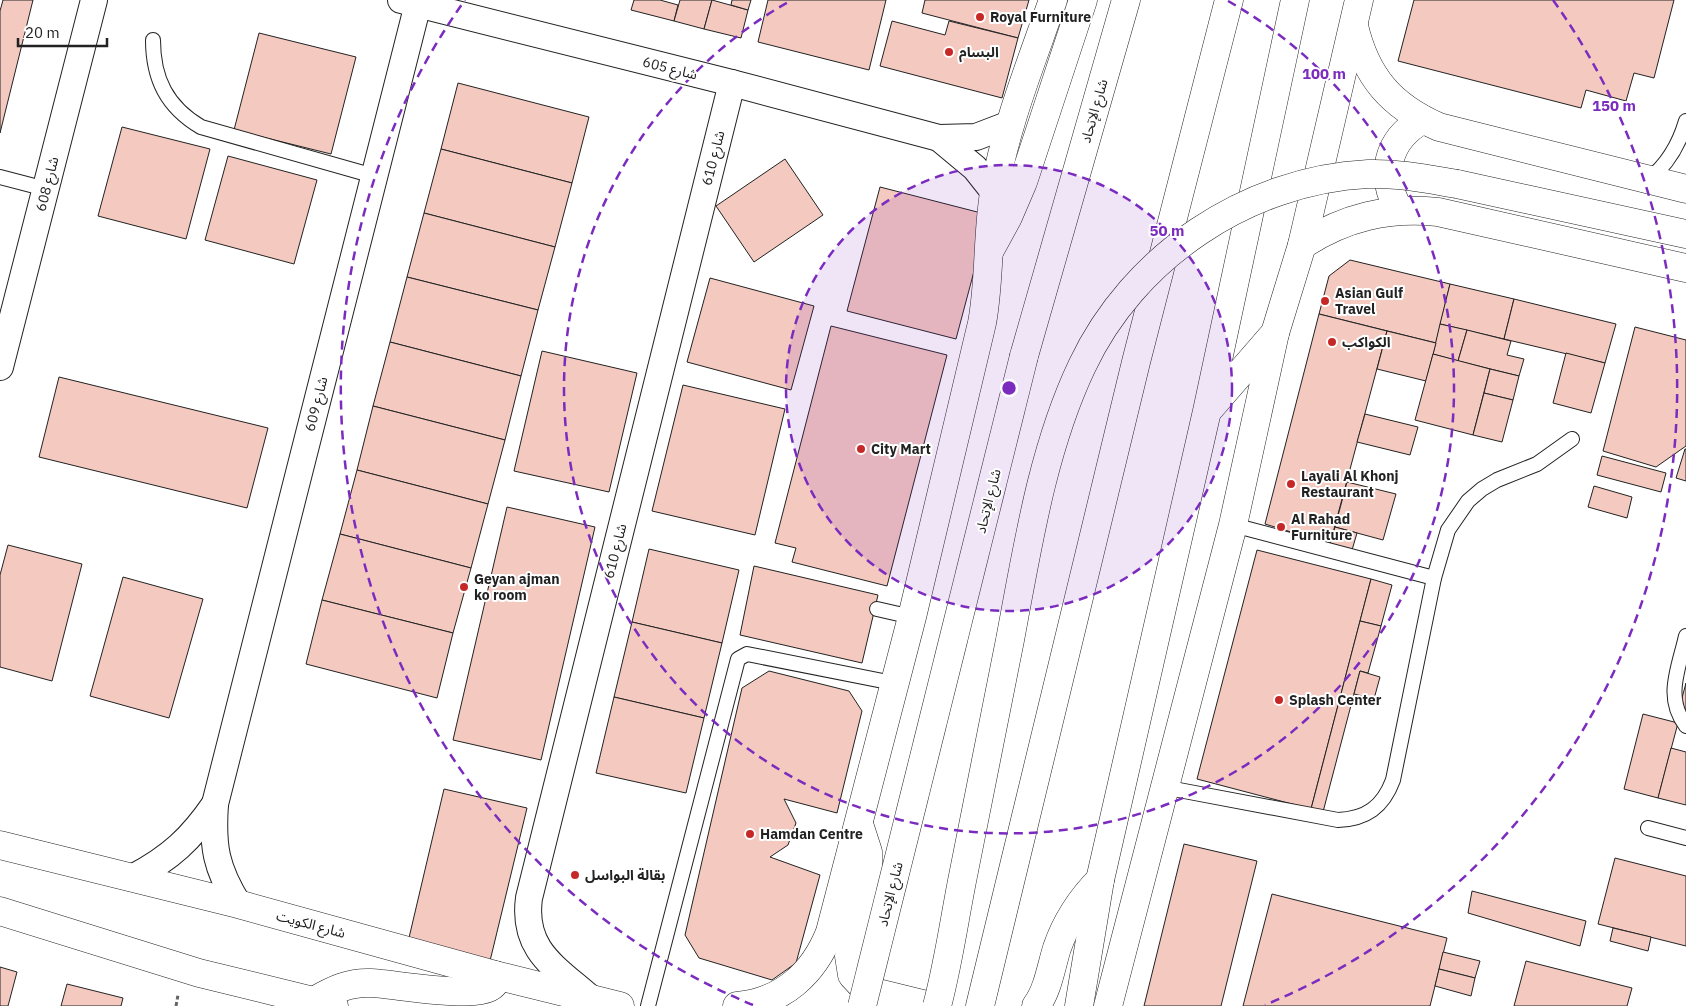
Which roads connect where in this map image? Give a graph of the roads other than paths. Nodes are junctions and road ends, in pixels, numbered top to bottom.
1 (94, 0) edge
2 (1053, 0) edge
3 (1083, 0) edge
4 (1126, 0) edge
5 (1229, 0) edge
6 (1295, 0) edge
7 (410, 2) edge
8 (1356, 13) edge
9 (153, 40) dead end
10 (732, 83) junction
11 (1422, 120) junction
12 (1686, 122) edge
13 (1010, 124) junction
14 (939, 138) junction
15 (374, 176) junction
16 (0, 177) edge
17 (1648, 180) junction
18 (46, 188) junction
19 (1686, 189) edge
20 (994, 192) junction
21 (1399, 210) junction
22 (1686, 234) edge
23 (1302, 244) junction
24 (990, 250) junction
25 (1686, 268) edge
26 (1275, 332) junction
27 (0, 367) edge
28 (1208, 411) junction
29 (1572, 439) dead end
30 (1233, 525) junction
31 (1434, 578) junction
32 (877, 609) dead end
33 (912, 617) junction
34 (1686, 636) edge
35 (893, 683) junction
36 (1686, 726) edge
37 (1163, 786) junction
38 (215, 804) junction
39 (859, 824) junction
40 (1648, 828) dead end
41 (1686, 838) edge
42 (0, 845) edge
43 (134, 877) junction
44 (1100, 880) junction
45 (238, 904) junction
46 (5, 914) edge
47 (496, 975) junction
48 (590, 998) junction
49 (324, 1004) edge
50 (620, 1006) edge
51 (648, 1006) edge
52 (737, 1006) edge
53 (862, 1006) edge
54 (931, 1006) edge
55 (937, 1006) edge
56 (980, 1006) edge
57 (1036, 1006) edge
58 (1079, 1006) edge
59 (1108, 1006) edge

1 - 18 street, شارع 608
2 - 13 main road
3 - 24 main road
4 - 53 main road, شارع الإتحاد, bridge
5 - 56 main road
6 - 28 main road
7 - 10 street, شارع 605
7 - 15 street, شارع 609
8 - 11 main road
8 - 23 main road
9 - 15 lane
10 - 14 street, شارع 605
10 - 48 street, شارع 610
11 - 17 main road
11 - 21 main road
12 - 17 lane
13 - 14 street, شارع 605
13 - 20 main road
14 - 20 street, شارع 605
15 - 38 street, شارع 609
16 - 18 lane
17 - 19 main road
18 - 27 street, شارع 608
20 - 24 main road
21 - 23 main road
21 - 25 main road
22 - 55 main road, bridge
23 - 26 main road
24 - 33 main road
26 - 28 main road
26 - 30 main road
28 - 44 main road
29 - 31 lane
30 - 31 lane
30 - 37 main road
31 - 37 lane
32 - 33 lane
33 - 35 main road
34 - 36 lane
35 - 39 main road
35 - 51 lane
37 - 59 main road
38 - 43 street, شارع 609
38 - 45 street, شارع 609
39 - 52 main road
39 - 54 main road
40 - 41 lane
42 - 43 main road, شارع الكويت
43 - 45 main road, شارع الكويت
44 - 57 main road
44 - 58 main road
45 - 47 main road, شارع الكويت
46 - 49 main road
47 - 48 main road, شارع الكويت
47 - 49 main road
48 - 50 main road, شارع الكويت

